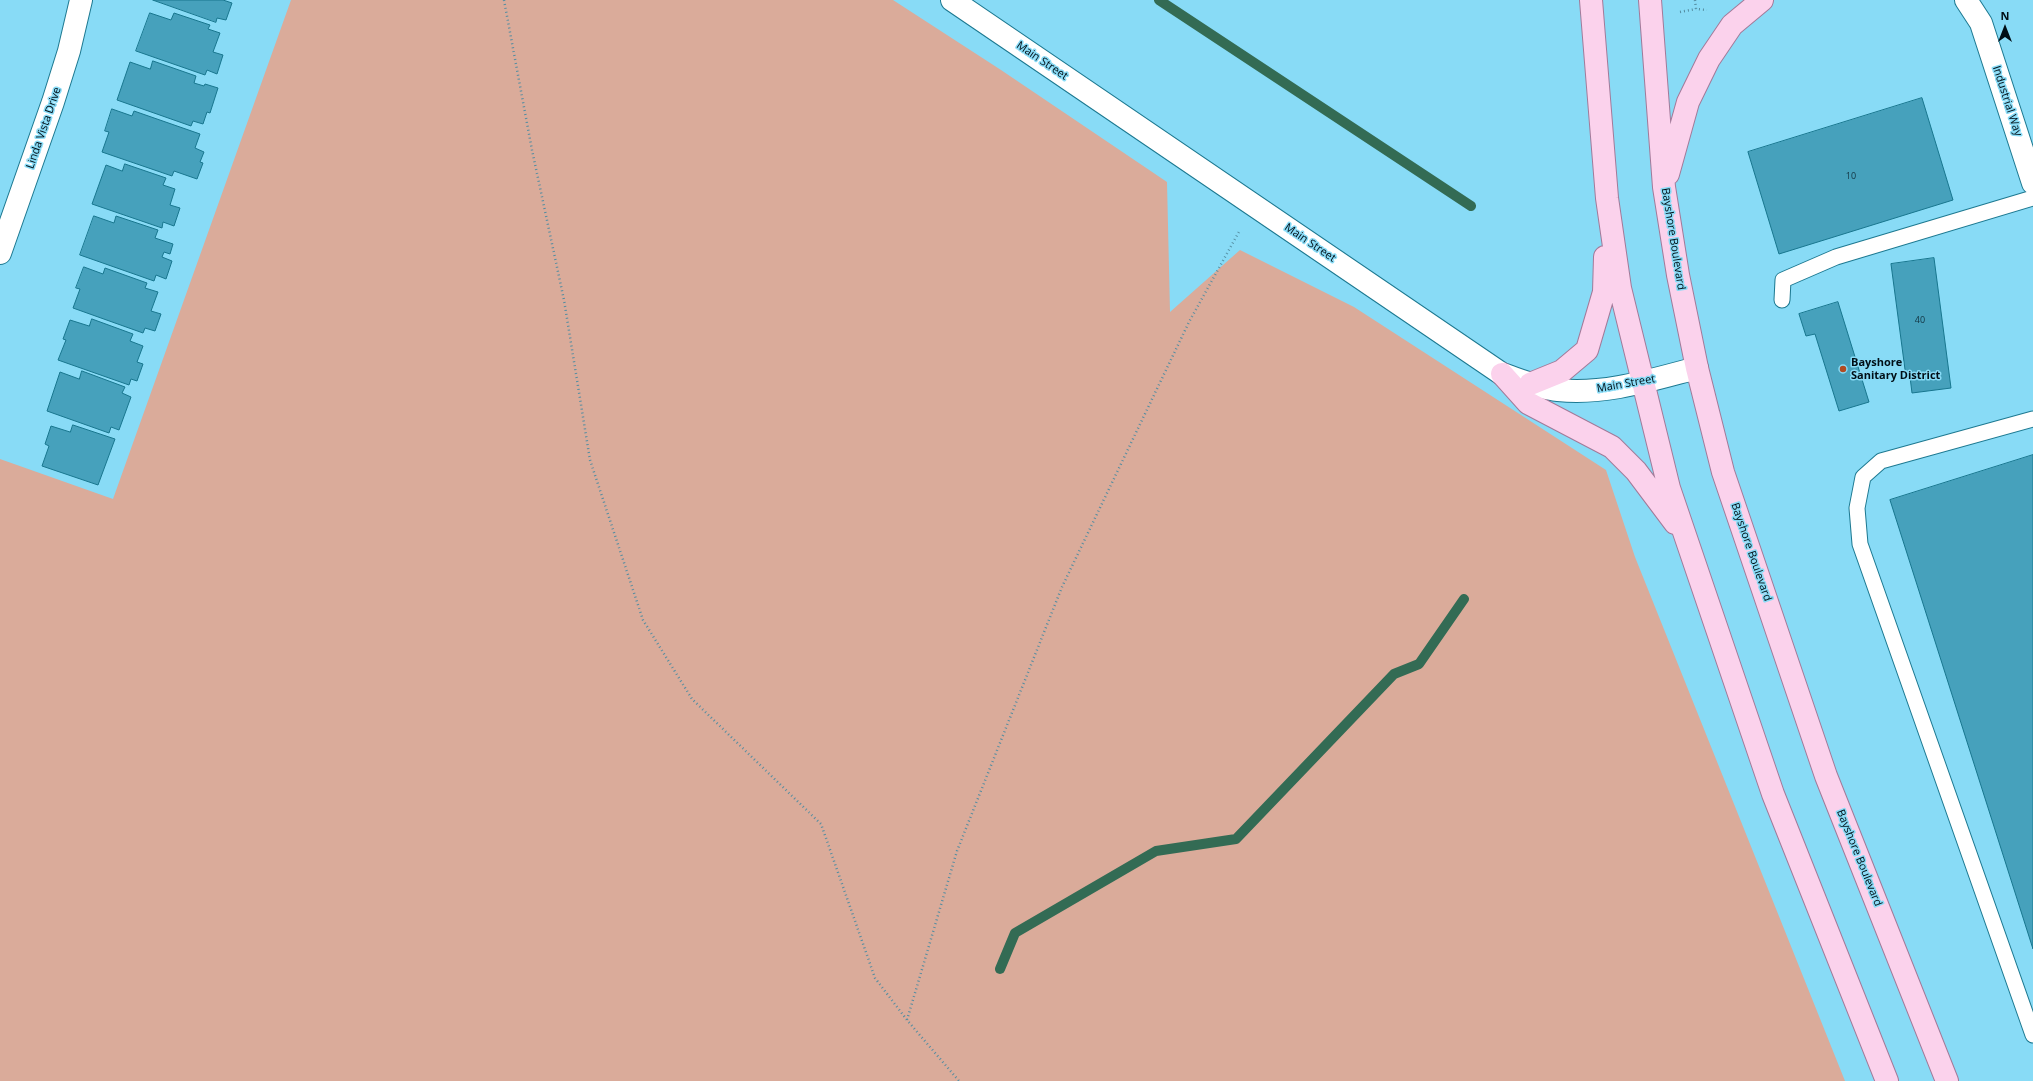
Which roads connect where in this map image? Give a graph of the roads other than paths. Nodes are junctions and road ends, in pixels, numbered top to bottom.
1 (80, 0) edge
2 (952, 0) edge
3 (1591, 0) edge
4 (1650, 0) edge
5 (1762, 0) edge
6 (1966, 0) edge
7 (2033, 183) edge
8 (1664, 187) junction
9 (1606, 198) junction
10 (2033, 198) edge
11 (0, 253) edge
12 (1782, 300) dead end
13 (1697, 368) junction
14 (1502, 374) junction
15 (1642, 382) junction
16 (1530, 384) junction
17 (2033, 419) edge
18 (1688, 539) junction
19 (2033, 1035) edge
20 (1887, 1081) edge
21 (1947, 1081) edge

1 - 11 street, Linda Vista Drive
2 - 14 street, Main Street
3 - 9 main road
4 - 8 main road, Bayshore Boulevard
5 - 8 main road
6 - 7 street, Industrial Way
8 - 13 main road, Bayshore Boulevard
9 - 15 main road
9 - 16 main road
10 - 12 lane
13 - 15 street, Main Street
13 - 21 main road, Bayshore Boulevard
14 - 16 street, Main Street
14 - 18 main road
15 - 16 street, Main Street
15 - 18 main road
17 - 19 lane
18 - 20 main road

